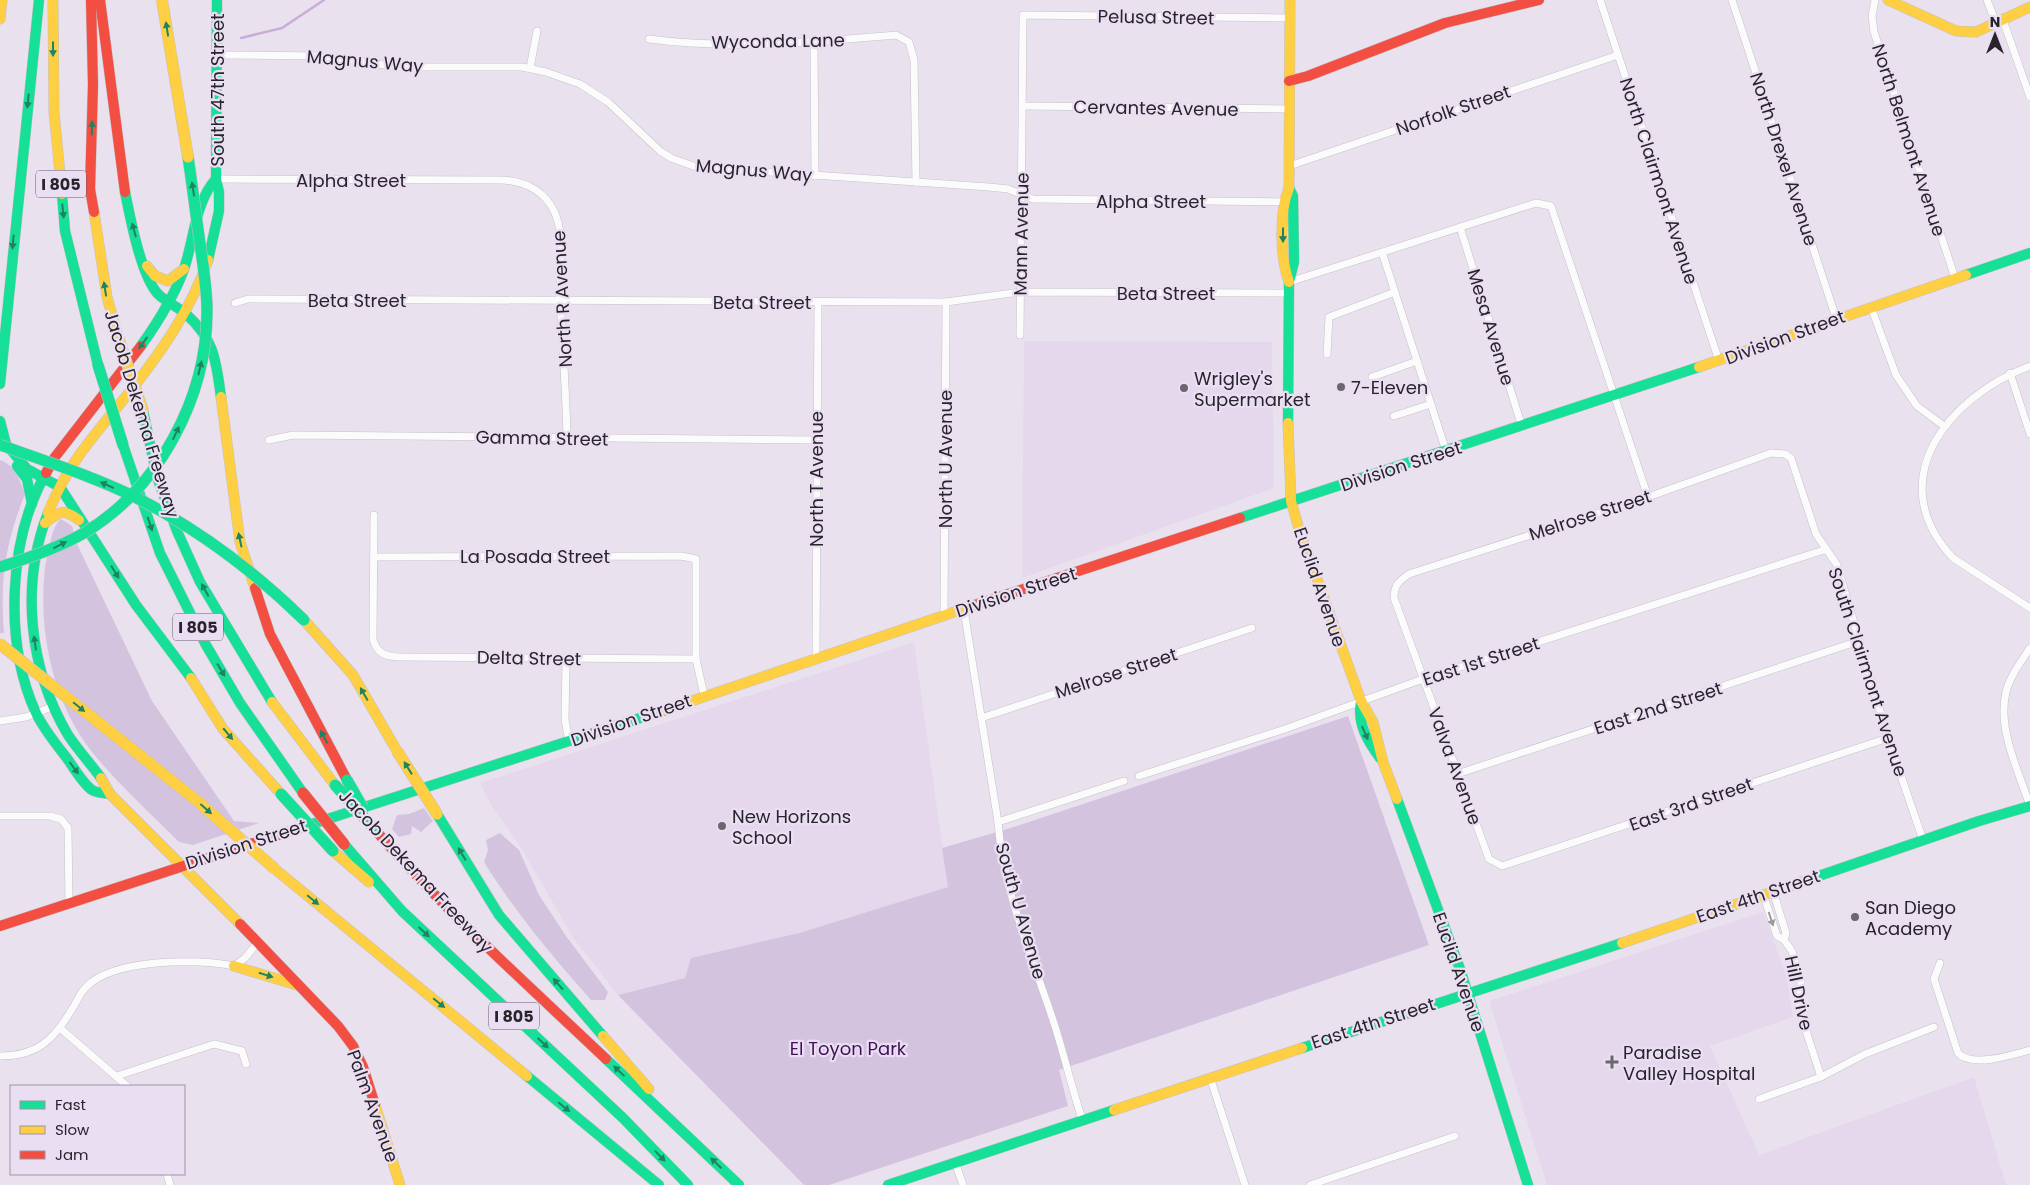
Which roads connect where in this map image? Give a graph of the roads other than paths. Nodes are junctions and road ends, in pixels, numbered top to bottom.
1 (2, 0) edge
2 (39, 0) edge
3 (53, 0) edge
4 (91, 0) edge
5 (100, 0) edge
6 (162, 0) edge
7 (217, 0) edge
8 (1290, 0) edge
9 (1539, 0) edge
10 (1600, 0) edge
11 (1732, 0) edge
12 (1875, 0) edge
13 (1888, 0) edge
14 (1987, 0) edge
15 (2030, 6) edge
16 (1023, 15) joint
17 (1289, 18) junction
18 (0, 19) edge
19 (2000, 21) junction
20 (537, 31) dead end
21 (649, 39) dead end
22 (814, 43) junction
23 (217, 55) junction
24 (1618, 55) junction
25 (530, 68) junction
26 (1289, 81) junction
27 (2030, 97) edge
28 (1023, 106) junction
29 (1289, 109) junction
30 (1289, 166) junction
31 (815, 176) junction
32 (216, 180) junction
33 (486, 180) joint
34 (916, 182) junction
35 (1289, 188) junction
36 (1020, 194) junction
37 (1283, 202) junction
38 (1460, 227) junction
39 (1382, 252) junction
40 (2030, 253) edge
41 (140, 254) junction
42 (184, 270) junction
43 (1954, 278) junction
44 (1289, 287) junction
45 (1020, 292) junction
46 (1395, 292) junction
47 (560, 301) junction
48 (170, 302) junction
49 (818, 302) junction
50 (946, 302) junction
51 (235, 303) dead end
52 (1871, 306) junction
53 (185, 313) junction
54 (1836, 318) junction
55 (1020, 335) dead end
56 (1327, 354) dead end
57 (1417, 361) junction
58 (1719, 361) junction
59 (2030, 366) edge
60 (2010, 373) junction
61 (1372, 377) dead end
62 (0, 384) edge
63 (1614, 396) junction
64 (1431, 404) junction
65 (1394, 416) dead end
66 (0, 421) edge
67 (1944, 426) junction
68 (1522, 427) junction
69 (2030, 434) edge
70 (568, 438) junction
71 (269, 440) dead end
72 (816, 440) junction
73 (3, 444) edge
74 (1446, 451) junction
75 (1785, 454) joint
76 (43, 478) junction
77 (60, 487) junction
78 (1648, 497) junction
79 (1291, 501) junction
80 (32, 504) junction
81 (374, 516) dead end
82 (45, 523) junction
83 (84, 524) junction
84 (1824, 550) junction
85 (374, 556) junction
86 (0, 567) edge
87 (1397, 582) joint
88 (2030, 608) edge
89 (964, 610) junction
90 (944, 616) junction
91 (1252, 628) dead end
92 (1859, 642) junction
93 (0, 644) edge
94 (2030, 648) edge
95 (816, 657) junction
96 (566, 659) junction
97 (696, 659) junction
98 (1423, 679) junction
99 (704, 695) junction
100 (1360, 701) junction
101 (54, 706) junction
102 (36, 713) junction
103 (981, 718) junction
104 (0, 721) edge
105 (1888, 738) junction
106 (569, 741) junction
107 (1457, 774) junction
108 (1139, 776) dead end
109 (1124, 781) dead end
110 (110, 794) junction
111 (2030, 806) edge
112 (0, 816) edge
113 (998, 822) junction
114 (377, 832) junction
115 (1924, 840) junction
116 (1494, 863) joint
117 (182, 865) junction
118 (1768, 893) junction
119 (69, 903) junction
120 (402, 911) junction
121 (0, 926) edge
122 (258, 942) junction
123 (1940, 963) dead end
124 (234, 966) junction
125 (299, 985) junction
126 (1467, 994) junction
127 (61, 1028) junction
128 (1934, 1028) dead end
129 (2030, 1050) edge
130 (0, 1056) edge
131 (246, 1064) dead end
132 (117, 1076) junction
133 (1210, 1077) junction
134 (1822, 1077) junction
135 (126, 1085) edge
136 (1759, 1099) dead end
137 (1082, 1119) junction
138 (1455, 1136) dead end
139 (693, 1140) junction
140 (955, 1162) junction
141 (400, 1185) edge
142 (659, 1185) edge
143 (688, 1185) edge
144 (739, 1185) edge
145 (888, 1185) edge
146 (962, 1185) edge
147 (1245, 1185) edge
148 (1310, 1185) edge
149 (1528, 1185) edge

1 - 18 main road
2 -> 62 main road
3 -> 120 main road, Jacob Dekema Freeway / I 805, bridge
114 -> 4 main road, Jacob Dekema Freeway / I 805, bridge
41 -> 5 main road
86 -> 6 main road, bridge
7 - 23 main road, South 47th Street
8 - 17 main road
9 - 26 main road
10 - 24 street, North Clairmont Avenue
11 - 54 street, North Drexel Avenue
12 - 43 street, North Belmont Avenue
13 - 19 main road
14 - 19 street
15 - 19 main road
16 - 17 street, Pelusa Street
16 - 28 street, Mann Avenue
17 - 26 main road
19 - 27 street
20 - 25 street
21 - 22 street, Wyconda Lane
22 - 31 street
22 - 34 street, Wyconda Lane
23 - 25 street, Magnus Way
23 - 32 main road, South 47th Street
24 - 30 street, Norfolk Street
24 - 58 street, North Clairmont Avenue
25 - 31 street, Magnus Way
26 - 29 main road
28 - 29 street, Cervantes Avenue
28 - 36 street, Mann Avenue
29 - 30 main road
30 - 35 main road
31 - 34 street, Magnus Way
32 - 33 street, Alpha Street
32 - 42 main road, South 47th Street
32 - 53 main road, South 47th Street
33 - 47 street, North R Avenue
34 - 36 street, Magnus Way
35 - 37 main road
35 - 44 main road
36 - 37 street, Alpha Street
36 - 45 street, Mann Avenue
37 -> 44 main road
38 - 39 street, Beta Street
38 - 63 street, Beta Street
38 - 68 street, Mesa Avenue
39 - 44 street, Beta Street
39 - 46 street
40 - 43 main road, Division Street
41 - 42 main road
41 - 48 main road
42 - 48 main road, South 47th Street
43 - 52 main road, Division Street
44 - 45 street, Beta Street
44 - 79 main road, Euclid Avenue
45 - 50 street, Beta Street
45 - 55 street, Mann Avenue
46 - 56 street
46 - 57 street
47 - 49 street, Beta Street
47 - 51 street, Beta Street
47 - 70 street, North R Avenue
48 - 53 main road
48 -> 76 main road, South 47th Street
49 - 50 street, Beta Street
49 - 72 street, North T Avenue
50 - 90 street, North U Avenue
52 - 54 main road, Division Street
52 - 67 street
53 - 77 main road, South 47th Street
114 -> 53 main road, bridge
54 - 58 main road, Division Street
57 - 61 street
57 - 64 street
58 - 63 main road, Division Street
59 - 60 street
60 - 67 street
60 - 69 street
63 - 68 main road, Division Street
63 - 78 street
64 - 65 street
64 - 74 street
66 - 73 main road
67 - 88 street
68 - 74 main road, Division Street
70 - 71 street, Gamma Street
70 - 72 street, Gamma Street
72 - 95 street, North T Avenue
73 - 76 main road
73 - 80 main road
139 -> 73 main road, bridge
74 - 79 main road, Division Street
75 - 78 street, Melrose Street
75 - 84 street, South Clairmont Avenue
76 - 77 main road
76 - 80 main road, South 47th Street
77 - 82 main road, South 47th Street
77 - 83 main road
78 - 87 street, Melrose Street
79 - 89 main road, Division Street
79 - 100 main road, Euclid Avenue
80 - 102 main road, South 47th Street
81 - 85 street
82 - 83 main road
101 -> 82 main road, South 47th Street
83 -> 120 main road, bridge
84 - 92 street, South Clairmont Avenue
84 - 98 street, East 1st Street
85 - 96 street, Delta Street
85 - 97 street, La Posada Street
87 - 98 street, Valva Avenue
89 - 90 main road, Division Street
89 - 103 street, South U Avenue
90 - 95 main road, Division Street
91 - 103 street, Melrose Street
92 - 105 street, South Clairmont Avenue
92 - 107 street, East 2nd Street
93 -> 142 main road, bridge
94 - 111 street
95 - 99 main road, Division Street
96 - 97 street, Delta Street
96 - 106 street
97 - 99 street
98 - 100 street, East 1st Street
98 - 107 street, Valva Avenue
99 - 106 main road, Division Street
100 - 108 street, East 1st Street
100 - 126 main road, Euclid Avenue
101 - 102 street
101 - 110 main road, South 47th Street
102 - 104 street
102 -> 110 main road, South 47th Street
103 - 113 street, South U Avenue
105 - 115 street, South Clairmont Avenue
105 - 116 street, East 3rd Street
106 - 117 main road, Division Street
107 - 116 street, Valva Avenue
109 - 113 street
110 - 117 main road, Palm Avenue
111 - 115 main road, East 4th Street
112 - 119 street
113 - 137 street, South U Avenue
139 -> 114 main road, Jacob Dekema Freeway / I 805
115 - 118 main road, East 4th Street
117 - 119 main road, Division Street
117 - 122 main road, Palm Avenue
118 - 126 main road, East 4th Street
118 - 134 street, Hill Drive
119 - 121 main road, Division Street
120 -> 143 main road, Jacob Dekema Freeway / I 805
122 - 124 street
122 - 125 main road, Palm Avenue
123 - 129 street
124 -> 125 main road
124 - 127 street
125 - 141 main road, Palm Avenue
126 - 133 main road, East 4th Street
126 - 149 main road, Euclid Avenue
127 - 130 street
127 - 132 street
128 - 134 street
131 - 132 street
132 - 135 street
133 - 137 main road, East 4th Street
133 - 147 street
134 - 136 street
137 - 140 main road, East 4th Street
138 - 148 street
144 -> 139 main road, Jacob Dekema Freeway / I 805
140 - 145 main road, East 4th Street
140 - 146 street

